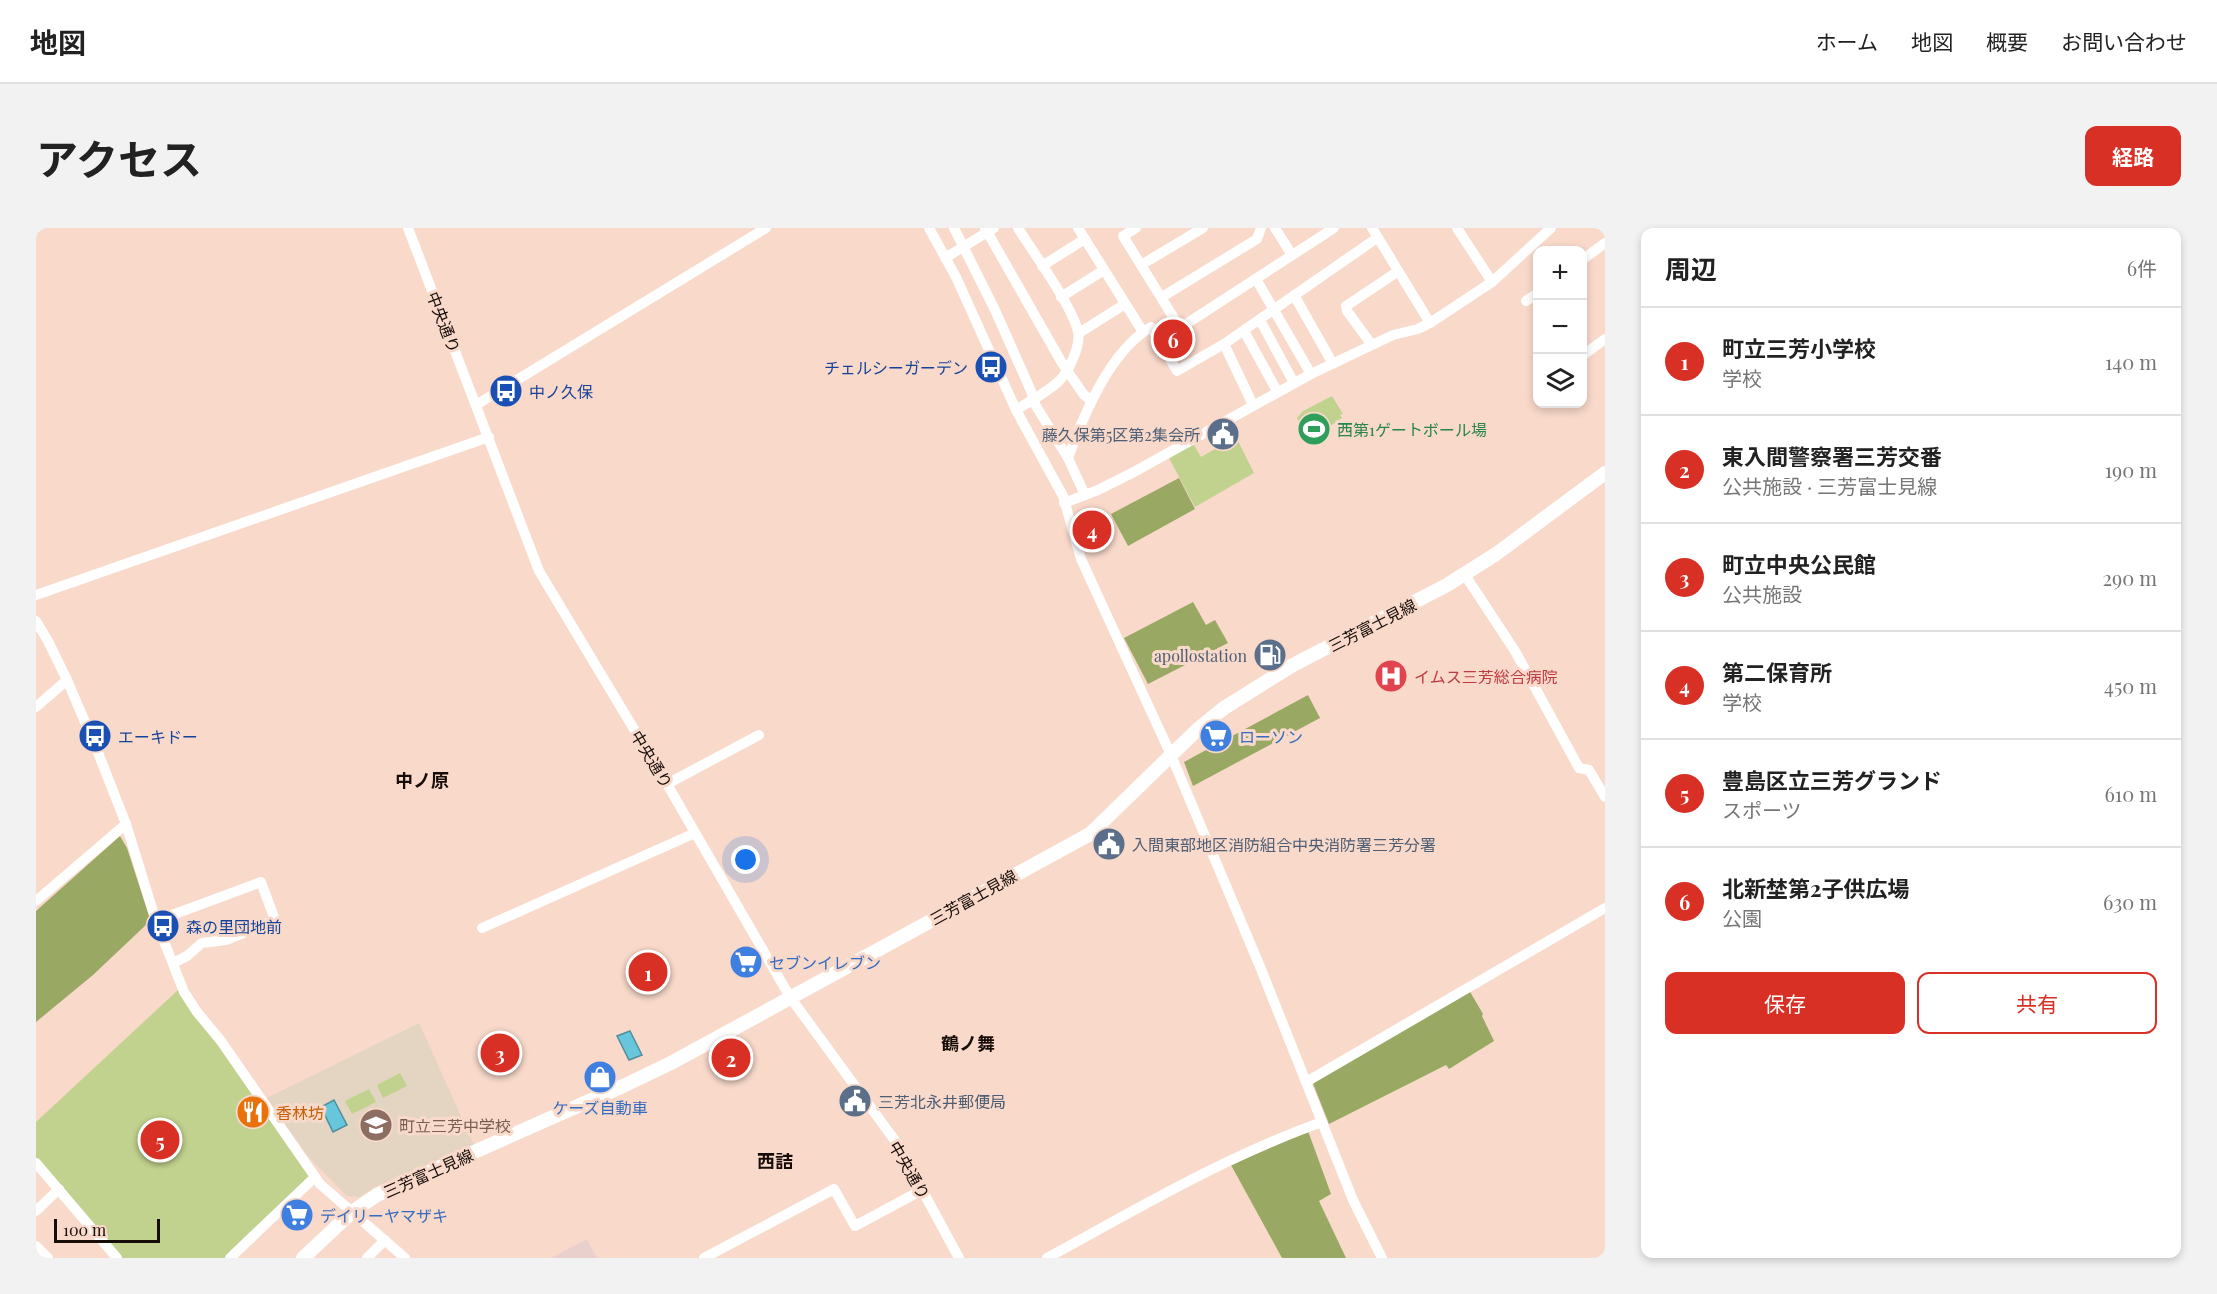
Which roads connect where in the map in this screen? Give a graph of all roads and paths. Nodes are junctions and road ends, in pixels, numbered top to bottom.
1 (407, 228) edge
2 (766, 228) edge
3 (929, 228) edge
4 (954, 228) edge
5 (1018, 228) edge
6 (1078, 228) edge
7 (1136, 228) edge
8 (1203, 228) edge
9 (1261, 228) edge
10 (1275, 228) edge
11 (1334, 228) edge
12 (1457, 228) edge
13 (1551, 228) edge
14 (989, 229) edge
15 (1374, 233) edge
16 (1085, 239) junction
17 (1605, 243) edge
18 (963, 247) junction
19 (1292, 255) junction
20 (1587, 256) edge
21 (945, 258) junction
22 (1141, 265) junction
23 (1042, 266) junction
24 (1104, 270) junction
25 (1397, 272) junction
26 (1256, 279) junction
27 (1492, 282) junction
28 (1294, 295) junction
29 (1533, 296) edge
30 (1061, 297) junction
31 (1162, 297) junction
32 (1526, 301) dead end
33 (1125, 304) junction
34 (1275, 309) junction
35 (1260, 320) junction
36 (1430, 323) junction
37 (1244, 331) junction
38 (1143, 332) junction
39 (1079, 333) junction
40 (1605, 339) edge
41 (1224, 344) junction
42 (1372, 345) junction
43 (1585, 354) edge
44 (1332, 364) junction
45 (1068, 371) junction
46 (1311, 374) junction
47 (1294, 383) junction
48 (1277, 391) junction
49 (1033, 399) junction
50 (1092, 401) junction
51 (477, 405) junction
52 (1253, 405) junction
53 (1016, 410) junction
54 (489, 437) junction
55 (1068, 458) junction
56 (1605, 473) edge
57 (1085, 495) junction
58 (1064, 503) junction
59 (1465, 575) junction
60 (36, 595) edge
61 (36, 621) edge
62 (67, 680) junction
63 (36, 707) edge
64 (759, 735) dead end
65 (1171, 754) junction
66 (667, 784) junction
67 (1605, 797) edge
68 (126, 824) junction
69 (695, 833) junction
70 (36, 901) edge
71 (1605, 908) edge
72 (156, 921) junction
73 (482, 928) dead end
74 (173, 963) junction
75 (790, 997) junction
76 (1306, 1082) junction
77 (1322, 1122) junction
78 (36, 1163) edge
79 (315, 1178) junction
80 (59, 1189) junction
81 (922, 1190) junction
82 (36, 1211) edge
83 (352, 1212) junction
84 (386, 1240) junction
85 (36, 1246) edge
86 (48, 1258) edge
87 (117, 1258) edge
88 (230, 1258) edge
89 (303, 1258) edge
90 (367, 1258) edge
91 (405, 1258) edge
92 (704, 1258) edge
93 (959, 1258) edge
94 (1047, 1258) edge
95 (1382, 1258) edge

1 - 51 street, 中央通り
2 - 51 street
3 - 21 street
4 - 18 street
5 - 23 street
6 - 16 street
7 - 22 street
8 - 22 street
9 - 31 street
10 - 19 street
11 - 19 street
12 - 27 street
13 - 27 street
14 - 18 street
14 - 45 street
15 - 25 street
15 - 28 street
16 - 23 street
16 - 24 street
17 - 20 street
18 - 21 street
18 - 49 street
19 - 26 street
21 - 53 street
22 - 31 street
23 - 30 street
24 - 30 street
24 - 33 street
25 - 36 street
25 - 42 street
26 - 31 street
26 - 34 street
27 - 36 street
28 - 34 street
28 - 44 street
29 - 32 street
30 - 39 street
33 - 38 street
33 - 39 street
34 - 35 street
34 - 46 street
35 - 37 street
35 - 47 street
36 - 42 street
37 - 41 street
37 - 48 street
38 - 41 street
38 - 50 street
39 - 45 street
40 - 43 street
41 - 52 street
42 - 44 street
44 - 46 street
45 - 49 street
45 - 50 street
46 - 47 street
47 - 48 street
48 - 52 street
49 - 53 street
49 - 55 street
50 - 55 street
51 - 54 street, 中央通り
52 - 57 street
53 - 58 street
54 - 60 street
54 - 66 street, 中央通り
55 - 57 street
56 - 59 main road, 三芳富士見線
57 - 58 street
58 - 65 street
59 - 65 main road, 三芳富士見線
59 - 67 street
61 - 62 street
62 - 63 street
62 - 68 street
64 - 66 street
65 - 75 main road, 三芳富士見線
65 - 76 street
66 - 69 street, 中央通り
68 - 70 street
68 - 72 street
69 - 73 street
69 - 75 street, 中央通り
71 - 76 street
72 - 74 street
72 - 74 street
74 - 79 street
75 - 81 street, 中央通り
75 - 83 main road, 三芳富士見線
76 - 77 street
77 - 94 street
77 - 95 street
78 - 80 street
79 - 83 street
79 - 88 street
80 - 82 street
80 - 87 street
81 - 92 street
81 - 93 street, 中央通り
83 - 84 street
83 - 89 main road, 三芳富士見線
84 - 90 street
84 - 91 street
85 - 86 street

